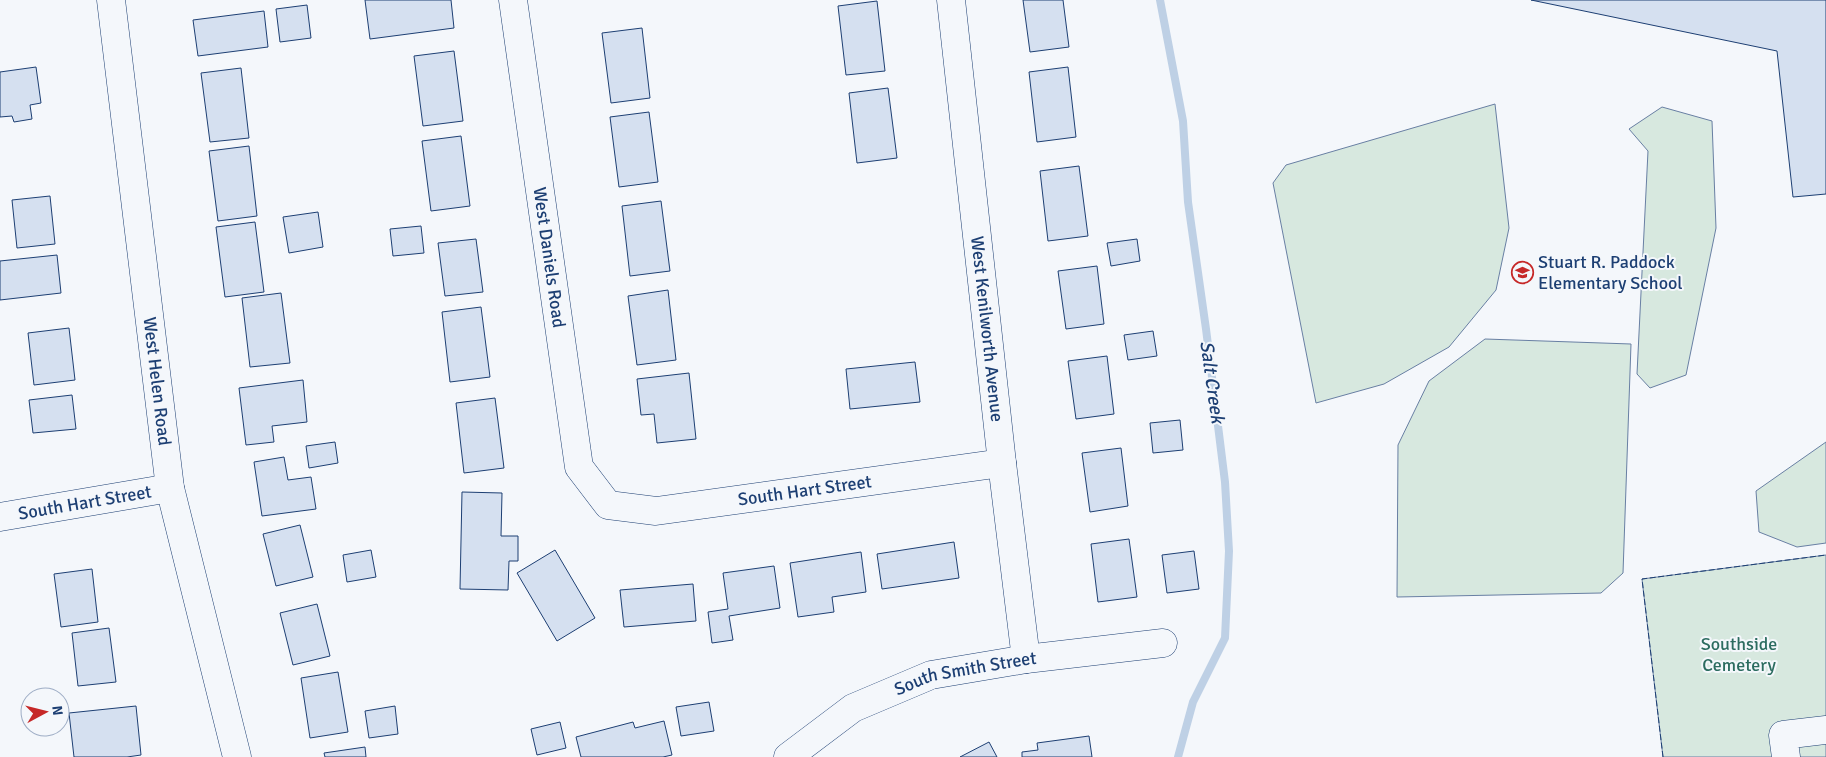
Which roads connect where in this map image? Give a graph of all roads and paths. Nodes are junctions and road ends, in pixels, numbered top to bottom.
1 (110, 0) edge
2 (513, 0) edge
3 (951, 0) edge
4 (1002, 463) junction
5 (170, 488) junction
6 (608, 505) joint
7 (0, 517) edge
8 (1163, 643) dead end
9 (1026, 660) junction
10 (1826, 730) edge
11 (237, 757) edge
12 (788, 757) edge
13 (1786, 757) edge

1 - 5 street, West Helen Road
2 - 6 street, West Daniels Road
3 - 4 street, West Kenilworth Avenue
4 - 6 street, South Hart Street
4 - 9 street, West Kenilworth Avenue
5 - 7 street, South Hart Street
5 - 11 street, West Helen Road
8 - 9 street, South Smith Street
9 - 12 street, South Smith Street
10 - 13 street

